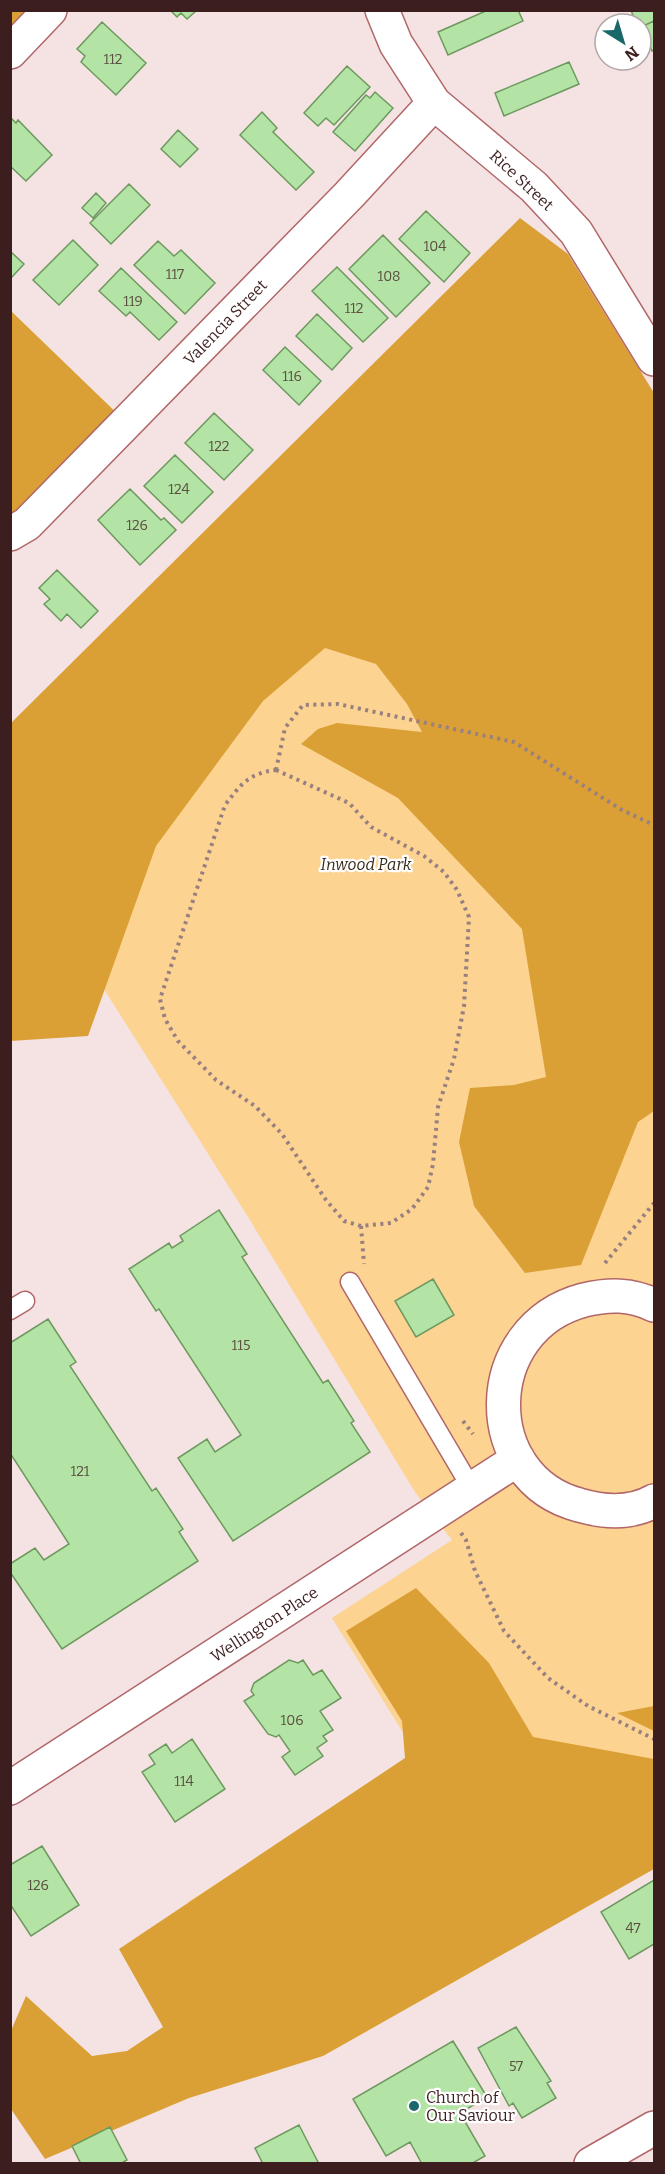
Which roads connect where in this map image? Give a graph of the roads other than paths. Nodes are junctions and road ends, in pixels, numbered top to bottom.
1 (50, 10) edge
2 (382, 10) edge
3 (10, 52) edge
4 (434, 103) junction
5 (654, 359) edge
6 (10, 534) edge
7 (357, 1278) road end
8 (654, 1305) edge
9 (518, 1460) junction
10 (472, 1489) junction
11 (654, 1501) edge
12 (10, 1788) edge
13 (654, 2127) edge
14 (591, 2163) edge

1 - 3 street
2 - 4 street, Rice Street
4 - 5 street, Rice Street
4 - 6 street, Valencia Street
7 - 10 lane
8 - 9 street
9 - 10 street, Wellington Place
9 - 11 street
10 - 12 street, Wellington Place
13 - 14 street

